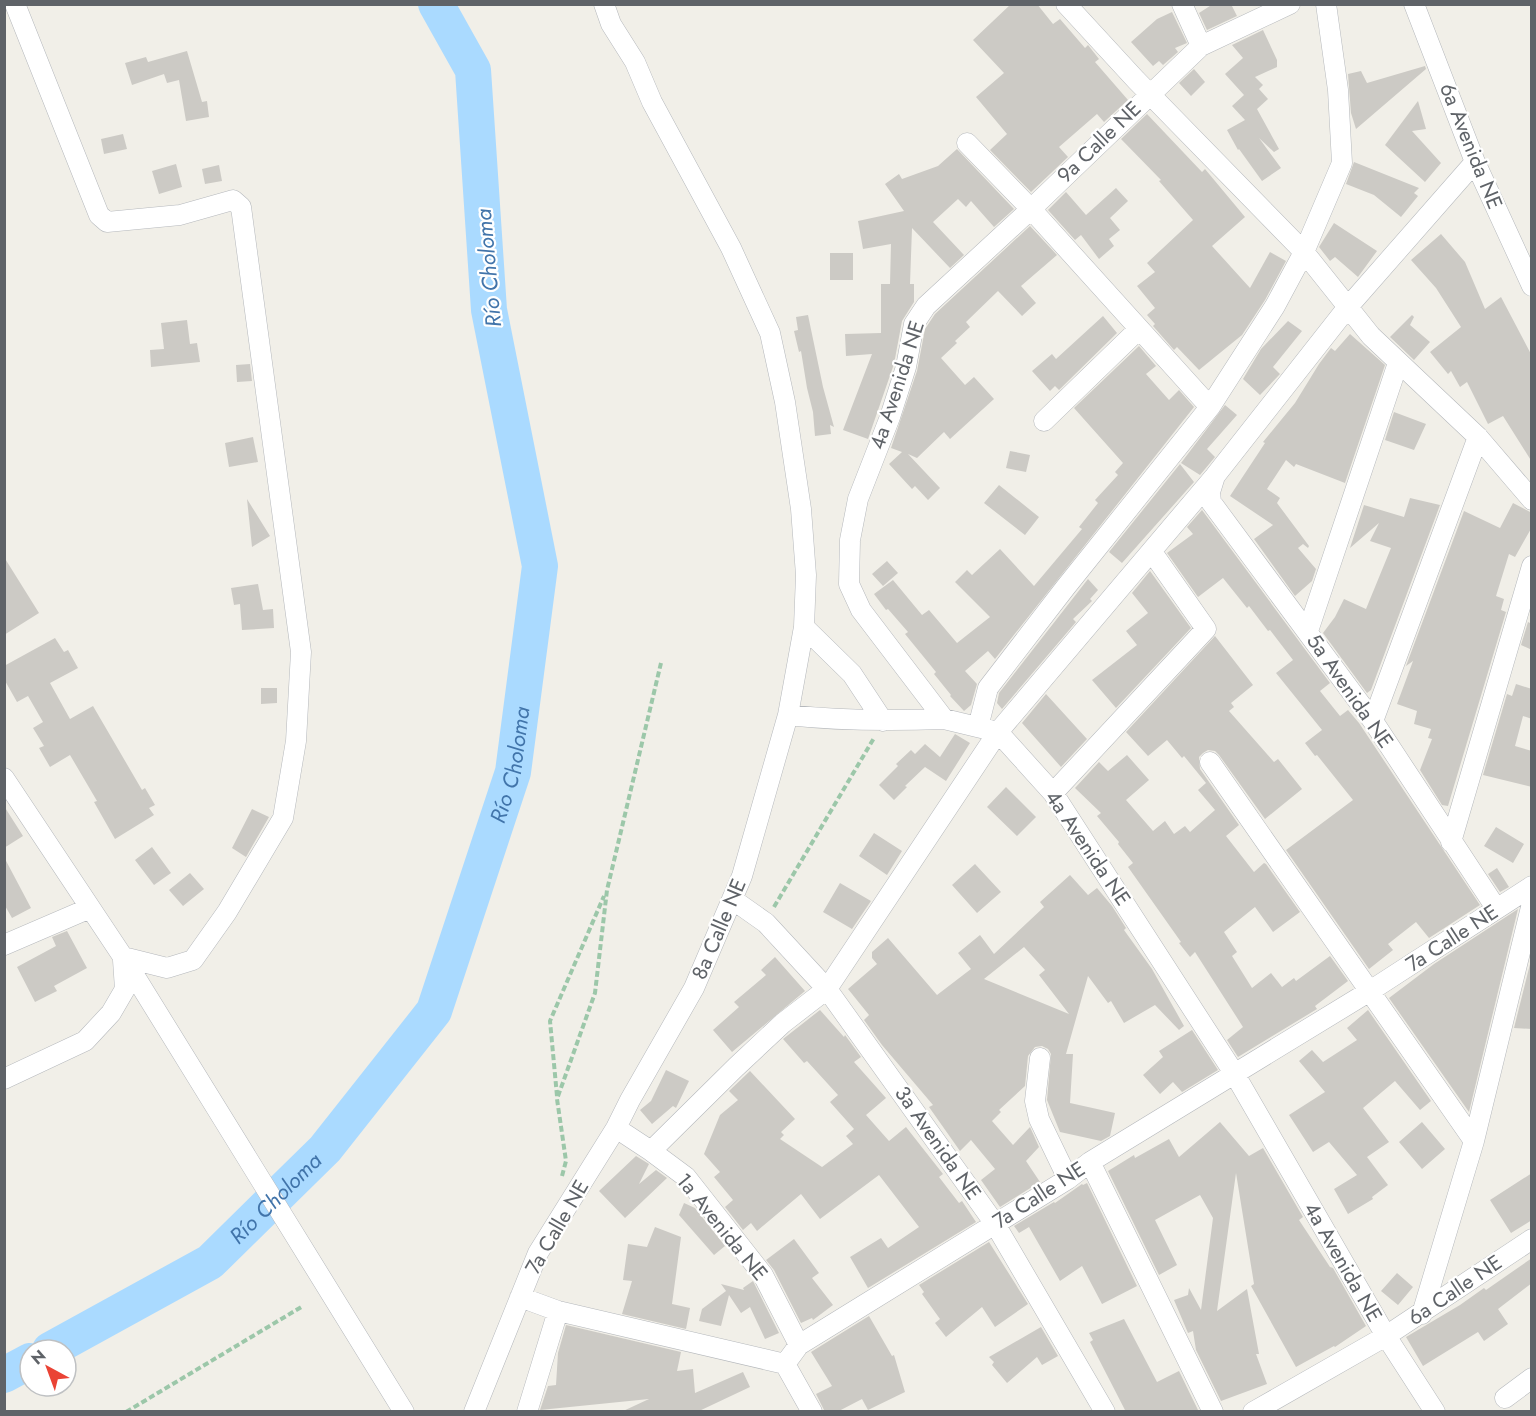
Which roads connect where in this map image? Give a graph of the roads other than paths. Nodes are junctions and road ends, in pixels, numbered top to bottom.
1 (15, 4) edge
2 (604, 4) edge
3 (1066, 4) edge
4 (1182, 4) edge
5 (1290, 4) edge
6 (1326, 4) edge
7 (1419, 7) edge
8 (1201, 46) junction
9 (1150, 94) junction
10 (967, 143) dead end
11 (1475, 162) junction
12 (1031, 209) junction
13 (1304, 252) junction
14 (1532, 286) edge
15 (926, 306) joint
16 (1347, 308) junction
17 (1139, 329) junction
18 (1398, 363) junction
19 (1210, 407) junction
20 (1044, 421) dead end
21 (1478, 437) junction
22 (1215, 476) junction
23 (1532, 500) edge
24 (1152, 552) junction
25 (1532, 566) edge
26 (804, 627) junction
27 (1308, 632) junction
28 (788, 715) junction
29 (944, 719) junction
30 (1372, 721) junction
31 (883, 722) junction
32 (978, 727) junction
33 (998, 732) junction
34 (1210, 762) dead end
35 (4, 778) edge
36 (1053, 793) junction
37 (1451, 842) junction
38 (1532, 886) edge
39 (732, 899) junction
40 (1532, 903) edge
41 (90, 908) junction
42 (1496, 908) junction
43 (7, 937) edge
44 (123, 957) junction
45 (827, 989) junction
46 (1370, 991) junction
47 (1040, 1058) dead end
48 (1234, 1073) junction
49 (4, 1079) edge
50 (616, 1128) junction
51 (1474, 1141) junction
52 (651, 1151) junction
53 (1090, 1162) junction
54 (1068, 1179) junction
55 (995, 1224) junction
56 (1532, 1239) edge
57 (520, 1298) junction
58 (558, 1311) junction
59 (1422, 1314) junction
60 (1386, 1336) junction
61 (799, 1345) junction
62 (784, 1364) junction
63 (1532, 1378) edge
64 (1505, 1398) dead end
65 (404, 1412) edge
66 (474, 1412) edge
67 (527, 1412) edge
68 (812, 1412) edge
69 (1105, 1412) edge
70 (1213, 1412) edge
71 (1253, 1412) edge
72 (1435, 1412) edge

1 - 44 street
2 - 26 street, 8a Calle NE
3 - 9 street
4 - 8 street
5 - 8 street, 9a Calle NE
6 - 13 street
7 - 11 street, 6a Avenida NE
8 - 9 street, 9a Calle NE
9 - 12 street, 9a Calle NE
9 - 13 street
10 - 12 street
11 - 14 street, 6a Avenida NE
11 - 16 street
12 - 15 street, 9a Calle NE
12 - 17 street
13 - 16 street
13 - 19 street
15 - 29 street, 4a Avenida NE
16 - 18 street
16 - 22 street
17 - 19 street
17 - 20 street
18 - 21 street
18 - 27 street
19 - 32 street
21 - 23 street
21 - 30 street
22 - 24 street
22 - 27 street, 5a Avenida NE
24 - 33 street
24 - 36 street
25 - 37 street
26 - 28 street, 8a Calle NE
26 - 31 street
27 - 30 street, 5a Avenida NE
28 - 31 street
28 - 39 street, 8a Calle NE
29 - 31 street
29 - 32 street
30 - 37 street, 5a Avenida NE
32 - 33 street
33 - 36 street, 4a Avenida NE
33 - 45 street
34 - 46 street
35 - 41 street
36 - 48 street, 4a Avenida NE
37 - 42 street, 5a Avenida NE
38 - 42 street, 7a Calle NE
39 - 45 street, 3a Avenida NE
39 - 50 street, 8a Calle NE
40 - 51 street
41 - 43 street
41 - 44 street
42 - 46 street, 7a Calle NE
44 - 49 street
44 - 65 street
45 - 52 street
45 - 55 street, 3a Avenida NE
46 - 48 street, 7a Calle NE
46 - 51 street
47 - 54 street
48 - 53 street, 7a Calle NE
48 - 60 street, 4a Avenida NE
50 - 52 street, 1a Avenida NE
50 - 57 street, 7a Calle NE
51 - 59 street
52 - 61 street, 1a Avenida NE
53 - 54 street, 7a Calle NE
53 - 70 street
54 - 55 street, 7a Calle NE
55 - 61 street, 7a Calle NE
55 - 69 street, 3a Avenida NE
56 - 59 street, 6a Calle NE
57 - 58 street, 7a Calle NE
57 - 66 street, 7a Calle NE
58 - 62 street, 7a Calle NE
58 - 67 street
59 - 60 street, 6a Calle NE
60 - 71 street, 6a Calle NE
60 - 72 street, 4a Avenida NE
61 - 62 street, 7a Calle NE
62 - 68 street
63 - 64 street

